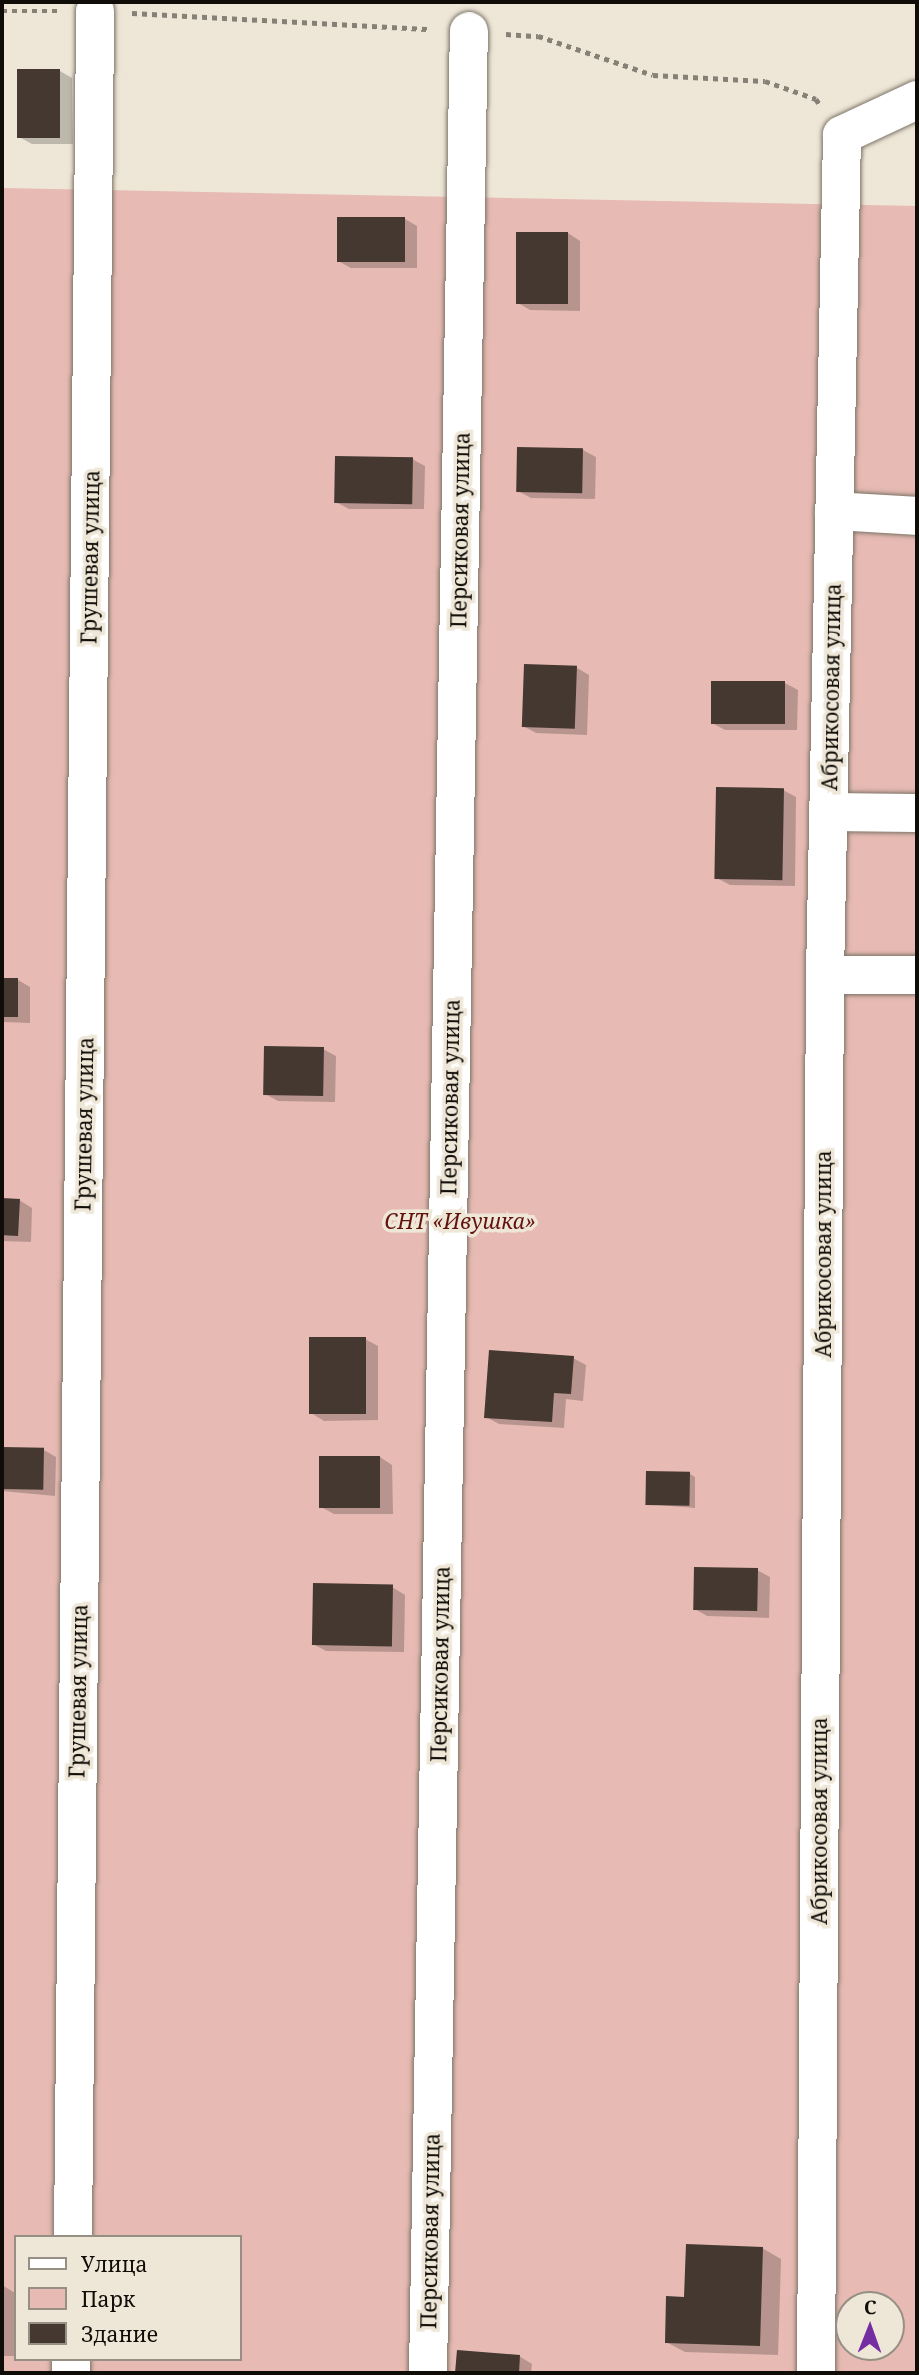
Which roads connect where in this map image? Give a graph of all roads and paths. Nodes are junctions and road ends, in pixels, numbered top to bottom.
1 (95, 11) dead end
2 (469, 31) dead end
3 (917, 100) edge
4 (834, 511) junction
5 (917, 516) edge
6 (828, 812) junction
7 (917, 813) edge
8 (825, 975) junction
9 (917, 975) edge
10 (73, 2235) edge
11 (428, 2373) edge
12 (816, 2373) edge

1 - 10 street, Грушевая улица
2 - 11 street, Персиковая улица
3 - 4 street, Абрикосовая улица
4 - 5 street
4 - 6 street, Абрикосовая улица
6 - 7 street
6 - 8 street, Абрикосовая улица
8 - 9 street
8 - 12 street, Абрикосовая улица

